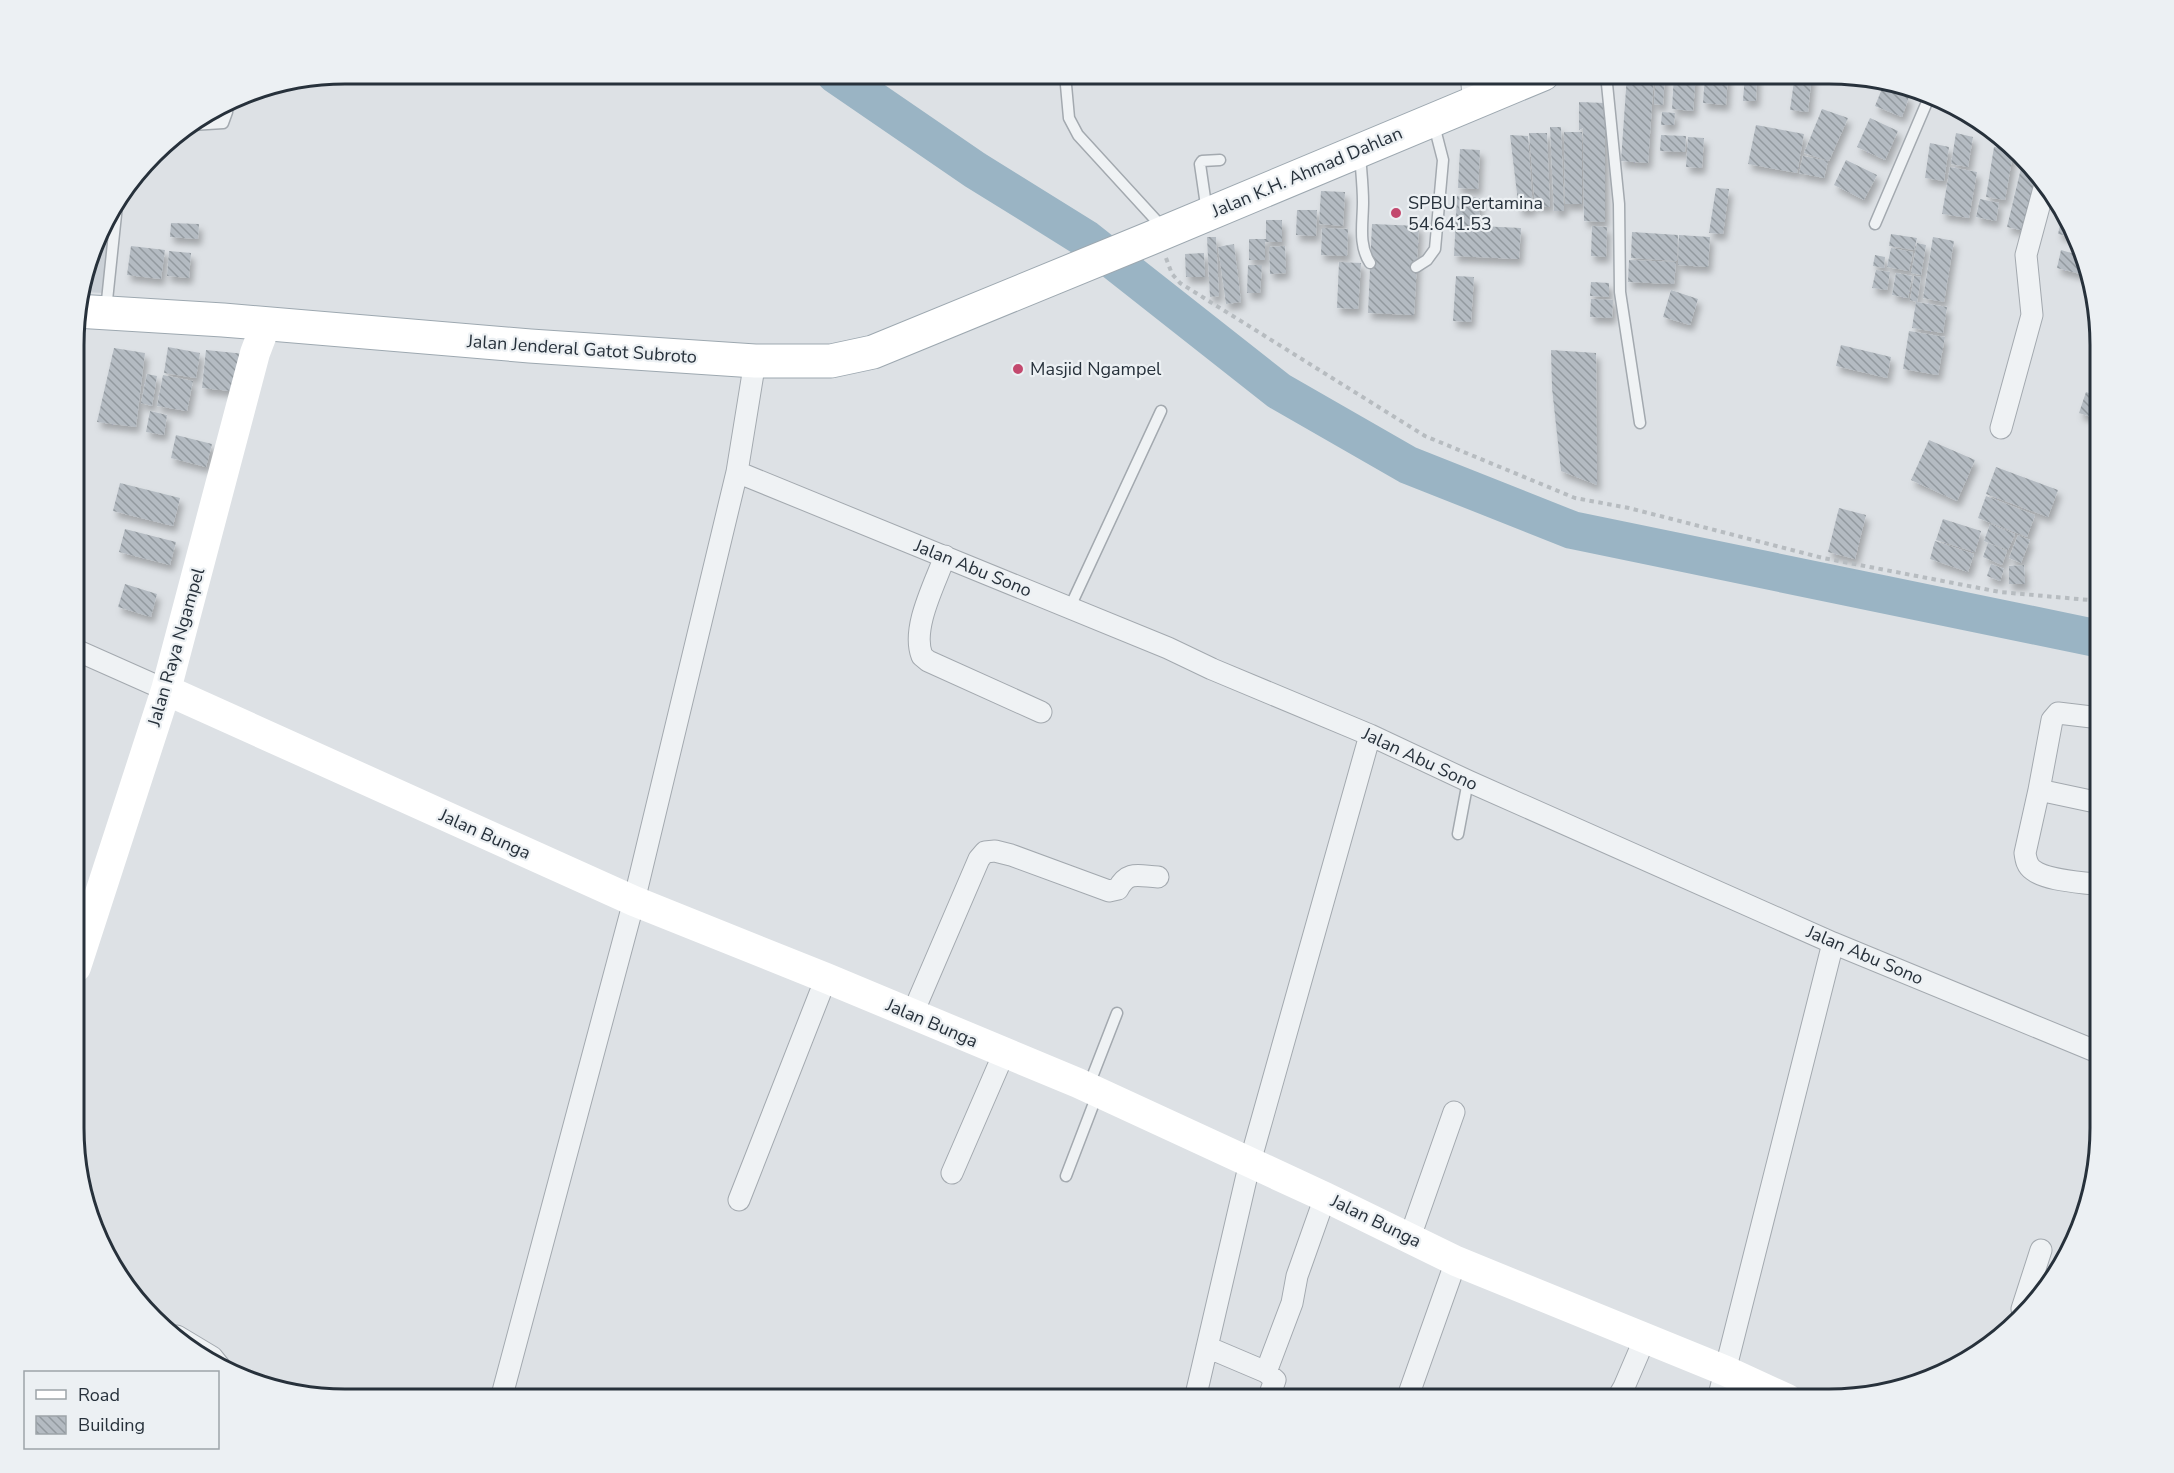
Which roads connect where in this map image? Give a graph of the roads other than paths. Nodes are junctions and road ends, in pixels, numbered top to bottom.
1 (1066, 84) edge
2 (1496, 84) edge
3 (1607, 84) edge
4 (1472, 89) edge
5 (1927, 103) edge
6 (228, 112) edge
7 (1433, 119) junction
8 (206, 124) edge
9 (1360, 149) junction
10 (1221, 160) dead end
11 (2042, 195) edge
12 (1207, 215) junction
13 (1875, 224) dead end
14 (111, 230) edge
15 (1158, 235) junction
16 (1370, 263) dead end
17 (1416, 267) dead end
18 (1072, 270) joint
19 (91, 312) edge
20 (266, 324) junction
21 (755, 361) junction
22 (1161, 411) dead end
23 (1640, 423) dead end
24 (2001, 428) dead end
25 (737, 472) junction
26 (945, 556) junction
27 (1070, 607) junction
28 (84, 654) edge
29 (166, 690) junction
30 (1041, 712) dead end
31 (2090, 717) edge
32 (1370, 735) junction
33 (1468, 781) junction
34 (2039, 790) junction
35 (2090, 801) edge
36 (1458, 834) dead end
37 (1158, 878) dead end
38 (2090, 883) edge
39 (634, 901) junction
40 (85, 911) edge
41 (1833, 943) junction
42 (826, 978) junction
43 (1117, 1013) dead end
44 (912, 1015) junction
45 (2090, 1049) edge
46 (1004, 1053) junction
47 (1093, 1090) junction
48 (1454, 1112) dead end
49 (1250, 1162) junction
50 (952, 1173) dead end
51 (1066, 1176) dead end
52 (1324, 1197) junction
53 (739, 1200) dead end
54 (1410, 1237) junction
55 (2041, 1250) dead end
56 (1456, 1261) junction
57 (2025, 1300) edge
58 (1645, 1338) junction
59 (1207, 1347) junction
60 (1726, 1371) junction
61 (1266, 1372) junction
62 (504, 1389) edge
63 (1197, 1389) edge
64 (1272, 1389) edge
65 (1411, 1389) edge
66 (1623, 1389) edge
67 (1721, 1389) edge
68 (1765, 1389) edge

1 - 15 lane
2 - 4 main road, Jalan K.H. Ahmad Dahlan
3 - 23 lane
4 - 7 main road, Jalan K.H. Ahmad Dahlan
5 - 13 lane
6 - 8 lane
7 - 9 main road, Jalan K.H. Ahmad Dahlan
7 - 17 lane
9 - 12 main road, Jalan K.H. Ahmad Dahlan
9 - 16 lane
10 - 12 lane
11 - 24 street
12 - 15 main road, Jalan K.H. Ahmad Dahlan
14 - 19 lane
15 - 18 main road, Jalan K.H. Ahmad Dahlan
18 - 21 main road, Jalan Jenderal Gatot Subroto
19 - 20 main road, Jalan Jenderal Gatot Subroto
20 - 21 main road, Jalan Jenderal Gatot Subroto
20 - 29 street, Jalan Raya Ngampel
21 - 25 street
22 - 27 lane
25 - 26 street, Jalan Abu Sono
25 - 39 street
26 - 27 street, Jalan Abu Sono
26 - 30 street
27 - 32 street, Jalan Abu Sono
28 - 29 street, Jalan Bunga
29 - 39 street, Jalan Bunga
29 - 40 street, Jalan Raya Ngampel
31 - 34 street
32 - 33 street, Jalan Abu Sono
32 - 49 street
33 - 36 lane
33 - 41 street, Jalan Abu Sono
34 - 35 street
34 - 38 street
37 - 44 street
39 - 42 street, Jalan Bunga
39 - 62 street
41 - 45 street, Jalan Abu Sono
41 - 60 street
42 - 44 street, Jalan Bunga
42 - 53 street
43 - 47 lane
44 - 46 street, Jalan Bunga
46 - 47 street, Jalan Bunga
46 - 50 street
47 - 49 street, Jalan Bunga
47 - 51 lane
48 - 54 street
49 - 52 street, Jalan Bunga
49 - 59 street
52 - 54 street, Jalan Bunga
52 - 61 street
54 - 56 street, Jalan Bunga
55 - 57 street
56 - 58 street, Jalan Bunga
56 - 65 street
58 - 60 street, Jalan Bunga
58 - 66 street
59 - 61 street
59 - 63 street
60 - 67 street
60 - 68 street, Jalan Bunga
61 - 64 street

